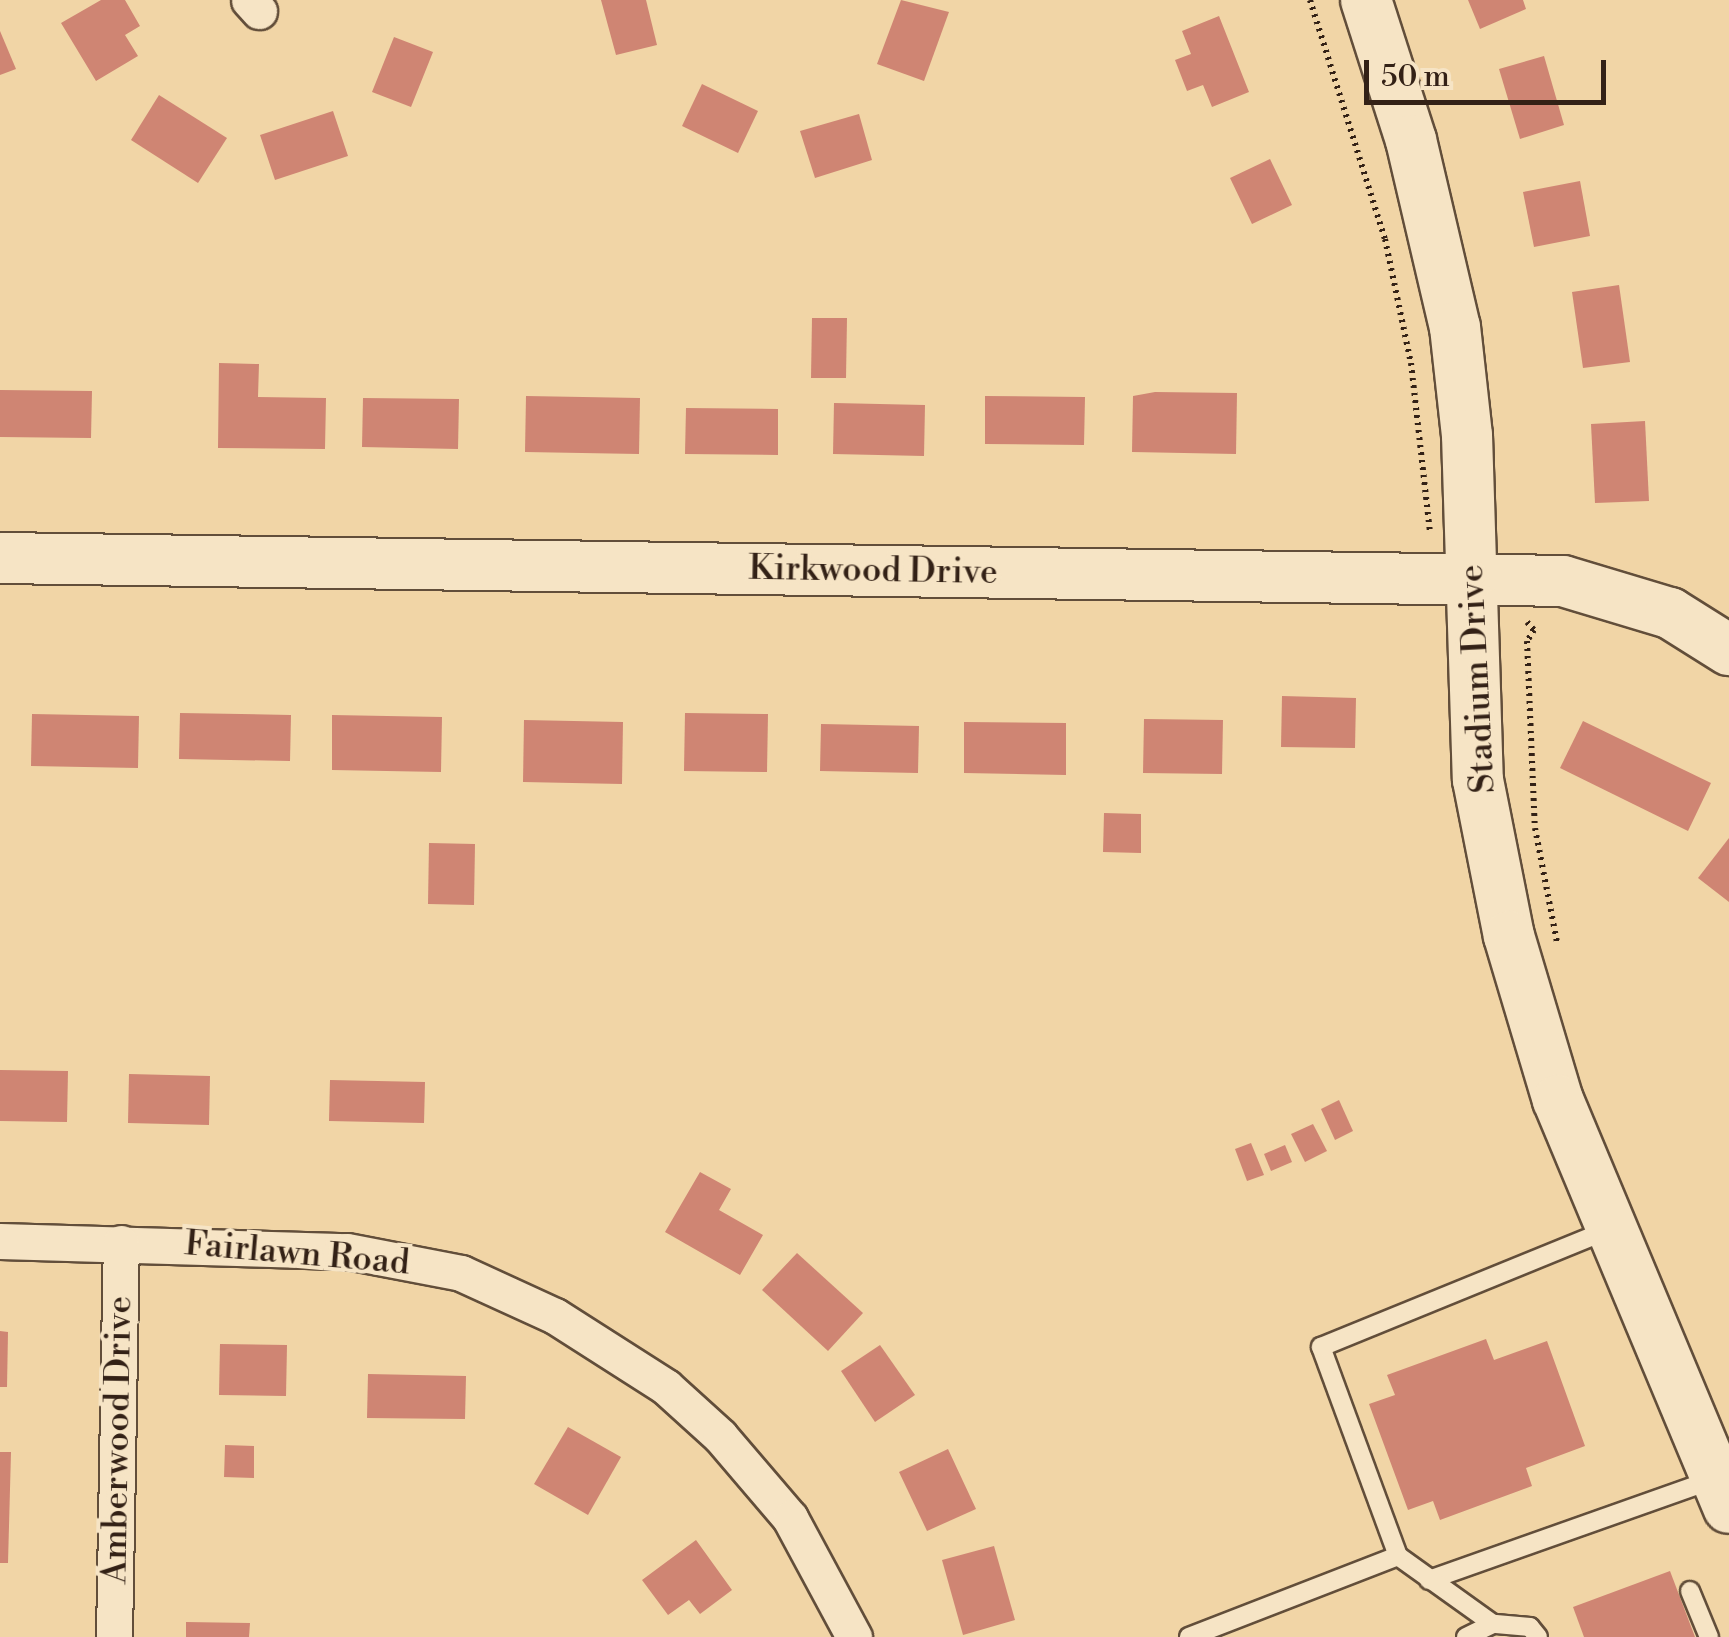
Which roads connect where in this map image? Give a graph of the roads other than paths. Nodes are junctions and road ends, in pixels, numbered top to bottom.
1 (1366, 0) edge
2 (0, 558) edge
3 (1473, 577) junction
4 (1729, 650) edge
5 (1608, 1230) junction
6 (0, 1241) edge
7 (122, 1243) junction
8 (1723, 1493) edge
9 (1398, 1556) junction
10 (1429, 1580) junction
11 (1690, 1591) dead end
12 (1493, 1624) junction
13 (114, 1637) edge
14 (854, 1637) edge
15 (1190, 1637) edge
16 (1466, 1637) edge
17 (1538, 1637) edge
18 (1708, 1637) edge

1 - 3 street, Stadium Drive
2 - 3 street, Kirkwood Drive
3 - 4 street, Kirkwood Drive
3 - 5 street, Stadium Drive
5 - 8 street, Stadium Drive
5 - 9 lane
6 - 7 street, Fairlawn Road
7 - 13 street, Amberwood Drive
7 - 14 street, Fairlawn Road
8 - 10 lane
9 - 10 lane
9 - 15 lane
10 - 12 lane
11 - 18 lane
12 - 16 lane
12 - 17 lane

